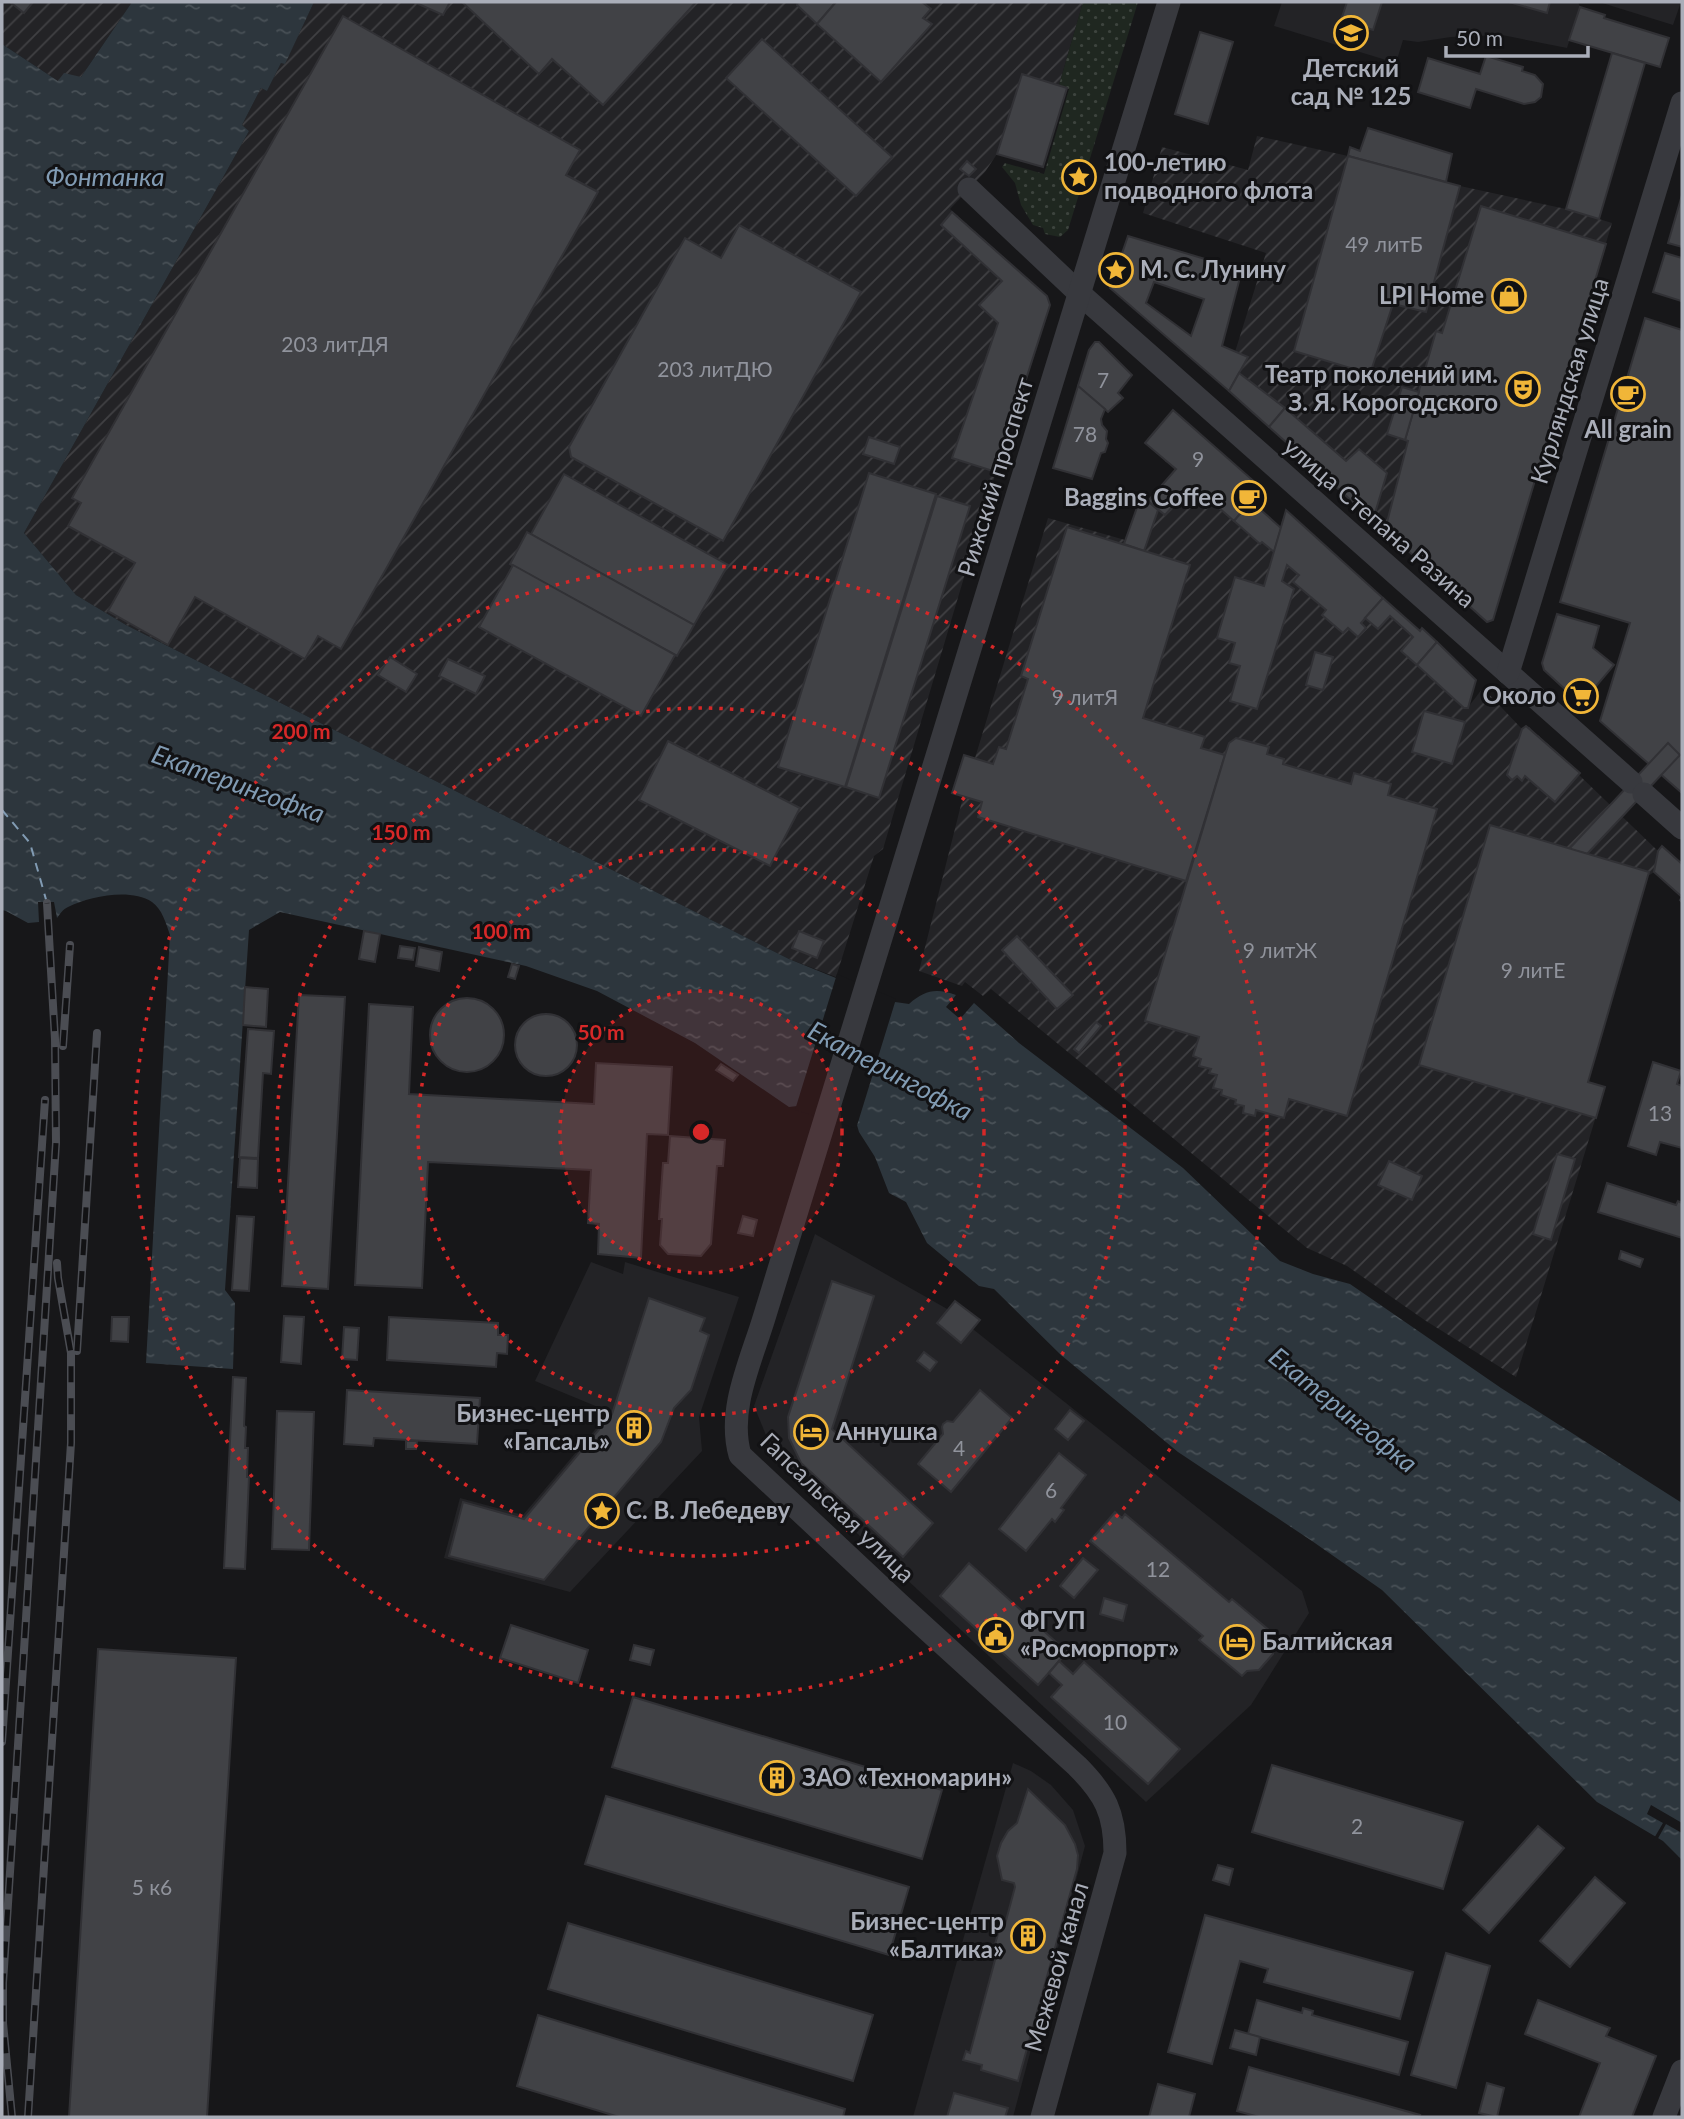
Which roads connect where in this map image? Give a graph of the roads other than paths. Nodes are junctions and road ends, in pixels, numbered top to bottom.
1 (1169, 2) edge
2 (1682, 103) edge
3 (969, 189) dead end
4 (1079, 293) junction
5 (1508, 673) junction
6 (1682, 828) edge
7 (817, 1147) joint
8 (1115, 1829) joint
9 (1682, 2071) edge
10 (1042, 2117) edge
11 (1664, 2117) edge

1 - 4 street, Рижский проспект
2 - 5 street, Курляндская улица
3 - 4 street, улица Степана Разина
4 - 5 street, улица Степана Разина
4 - 7 street, Рижский проспект
5 - 6 street, улица Степана Разина
7 - 8 street, Гапсальская улица
8 - 10 street, Межевой канал
9 - 11 street

